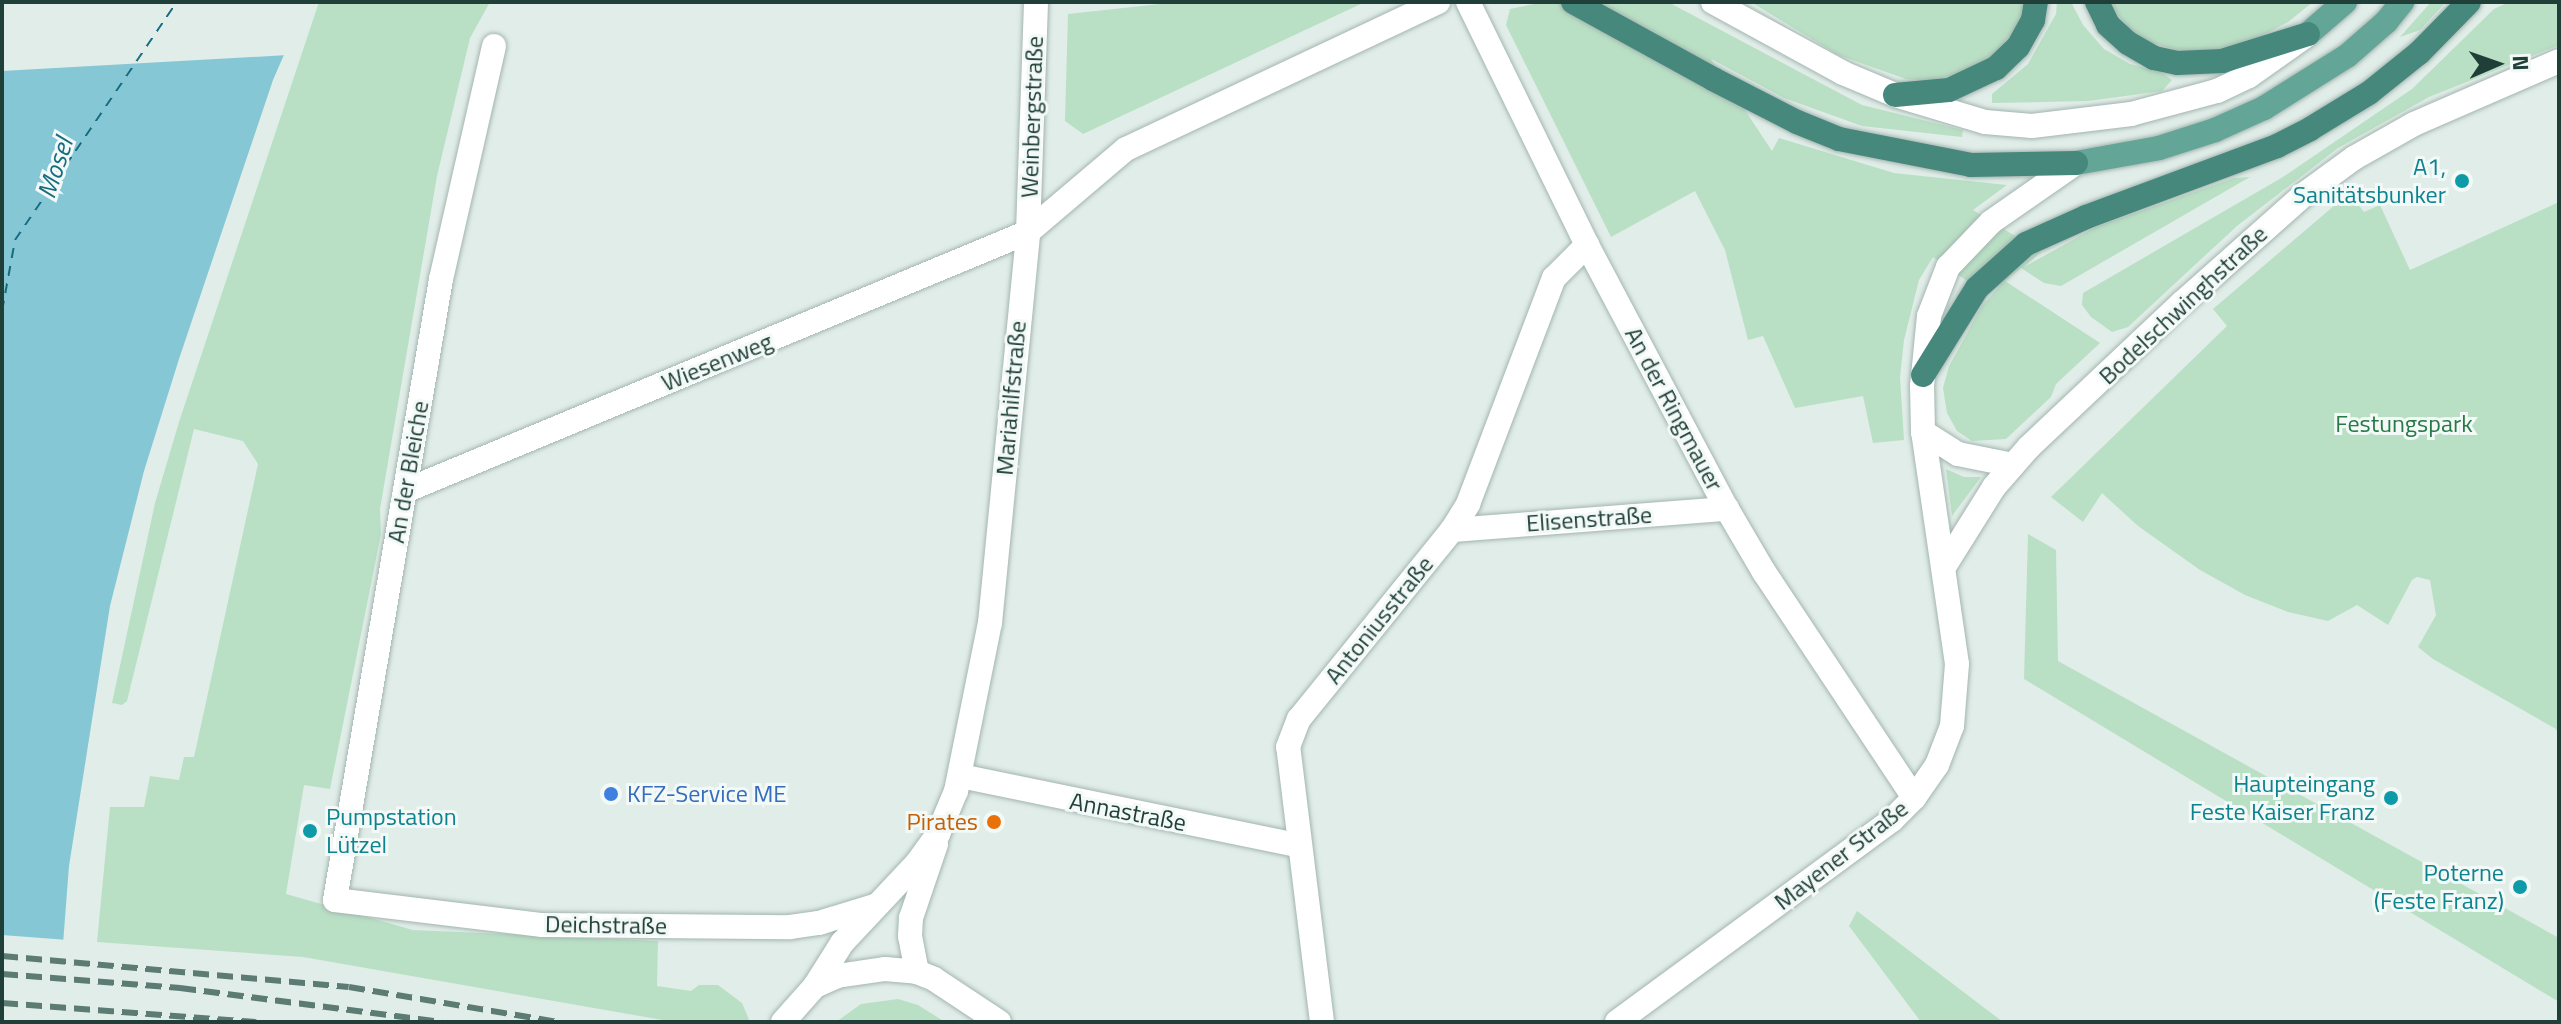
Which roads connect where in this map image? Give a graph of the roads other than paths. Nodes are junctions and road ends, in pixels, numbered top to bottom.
1 (1036, 2) edge
2 (1438, 2) edge
3 (1468, 2) edge
4 (1573, 2) edge
5 (1713, 2) edge
6 (2036, 2) edge
7 (2097, 2) edge
8 (2345, 2) edge
9 (2402, 2) edge
10 (2469, 2) edge
11 (2308, 34) junction
12 (494, 46) dead end
13 (2559, 61) edge
14 (1895, 95) junction
15 (2076, 163) junction
16 (1028, 232) junction
17 (1587, 245) junction
18 (1923, 375) junction
19 (1923, 432) junction
20 (2013, 465) junction
21 (405, 491) junction
22 (1727, 509) junction
23 (1452, 530) junction
24 (1944, 567) junction
25 (960, 776) junction
26 (1914, 798) junction
27 (938, 834) junction
28 (1297, 845) junction
29 (335, 900) joint
30 (874, 906) junction
31 (917, 972) junction
32 (815, 986) junction
33 (783, 1022) edge
34 (999, 1022) edge
35 (1322, 1022) edge
36 (1617, 1022) edge

1 - 16 street, Weinbergstraße
2 - 16 street
3 - 17 street, An der Ringmauer
4 - 15 highway
5 - 14 street
6 - 14 highway
7 - 11 highway
8 - 11 main road
9 - 15 main road, Mayener Straße
10 - 18 highway
11 - 14 street
12 - 21 street, An der Bleiche
13 - 20 street, Bodelschwinghstraße
15 - 18 street, Mayener Straße
16 - 21 street, Wiesenweg
16 - 25 street, Mariahilfstraße
17 - 22 street, An der Ringmauer
17 - 23 street, Antoniusstraße
18 - 19 street, Mayener Straße
19 - 20 street
19 - 24 street, Mayener Straße
20 - 24 street, Bodelschwinghstraße
21 - 29 street, An der Bleiche
22 - 23 street, Elisenstraße
22 - 26 street, An der Ringmauer
23 - 28 street, Antoniusstraße
24 - 26 street, Mayener Straße
25 - 27 street, Mariahilfstraße
25 - 28 street, Annastraße
26 - 36 street, Mayener Straße
27 - 30 street, Mariahilfstraße
27 - 31 street
28 - 35 street, Antoniusstraße
29 - 30 street, Deichstraße
30 - 32 street, Mariahilfstraße
31 - 32 street
31 - 34 street
32 - 33 street

